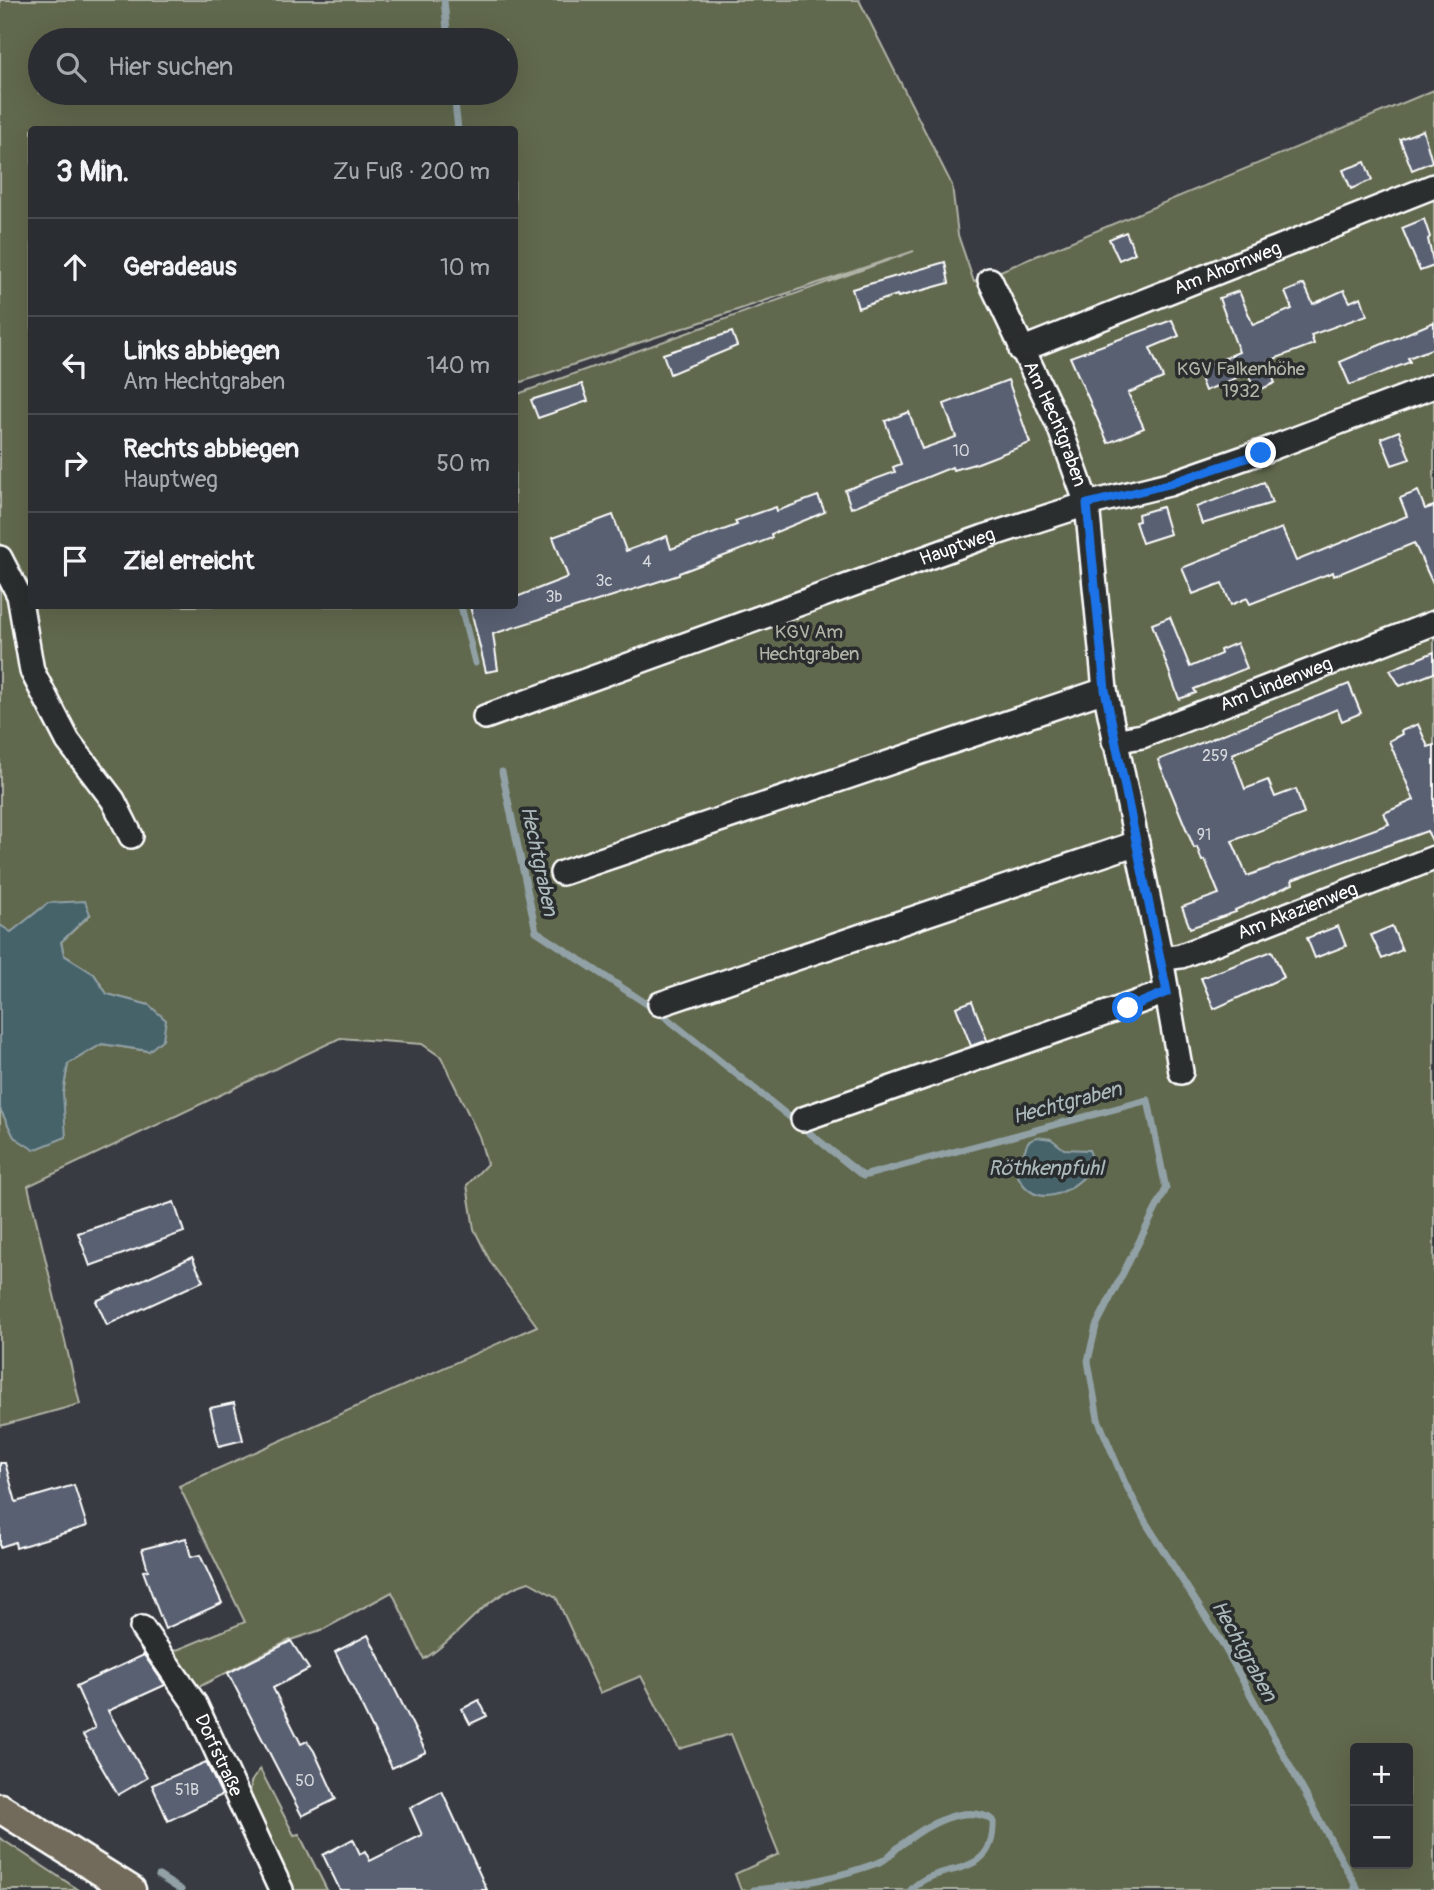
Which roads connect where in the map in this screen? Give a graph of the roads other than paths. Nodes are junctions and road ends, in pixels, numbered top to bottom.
1 (1434, 187) edge
2 (989, 280) dead end
3 (1021, 350) junction
4 (1434, 386) edge
5 (1087, 504) junction
6 (0, 558) edge
7 (1434, 623) edge
8 (1105, 690) junction
9 (485, 717) dead end
10 (1114, 741) junction
11 (131, 836) dead end
12 (1137, 843) junction
13 (1434, 858) edge
14 (562, 873) dead end
15 (1161, 959) junction
16 (1167, 992) junction
17 (660, 1004) dead end
18 (1181, 1072) dead end
19 (803, 1119) dead end
20 (142, 1628) dead end
21 (0, 1808) edge
22 (131, 1890) edge
23 (281, 1890) edge

1 - 3 lane, Am Ahornweg
2 - 3 lane, Am Hechtgraben
3 - 5 lane, Am Hechtgraben
4 - 5 lane, Hauptweg
5 - 8 lane, Am Hechtgraben
5 - 9 lane, Hauptweg
6 - 11 lane
7 - 10 lane, Am Lindenweg
8 - 10 lane, Am Hechtgraben
8 - 14 lane
10 - 12 lane, Am Hechtgraben
12 - 15 lane, Am Hechtgraben
12 - 17 lane
13 - 15 lane, Am Akazienweg
15 - 16 lane, Am Hechtgraben
16 - 18 lane, Am Hechtgraben
16 - 19 lane
20 - 23 lane, Dorfstraße
21 - 22 main road

